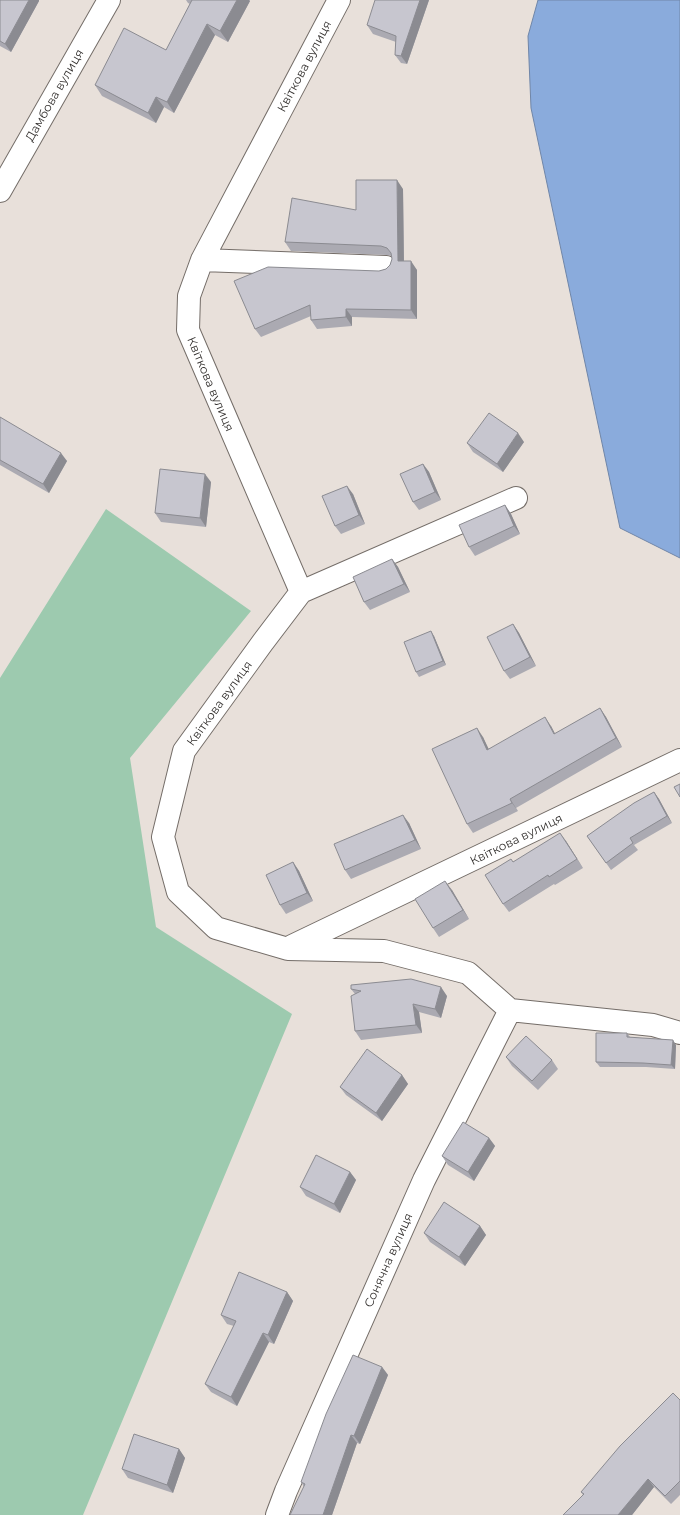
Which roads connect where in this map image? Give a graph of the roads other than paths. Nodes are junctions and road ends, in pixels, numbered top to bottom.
1 (109, 0) edge
2 (339, 0) edge
3 (0, 191) edge
4 (202, 260) junction
5 (386, 267) edge
6 (516, 498) dead end
7 (301, 592) junction
8 (680, 760) edge
9 (288, 948) junction
10 (510, 1010) junction
11 (680, 1033) edge
12 (277, 1515) edge

1 - 3 street, Дамбова вулиця
2 - 4 street, Квіткова вулиця
4 - 5 street
4 - 7 street, Квіткова вулиця
6 - 7 street, Квіткова вулиця
7 - 9 street, Квіткова вулиця
8 - 9 street, Квіткова вулиця
9 - 10 street, Квіткова вулиця
10 - 11 street
10 - 12 street, Сонячна вулиця

